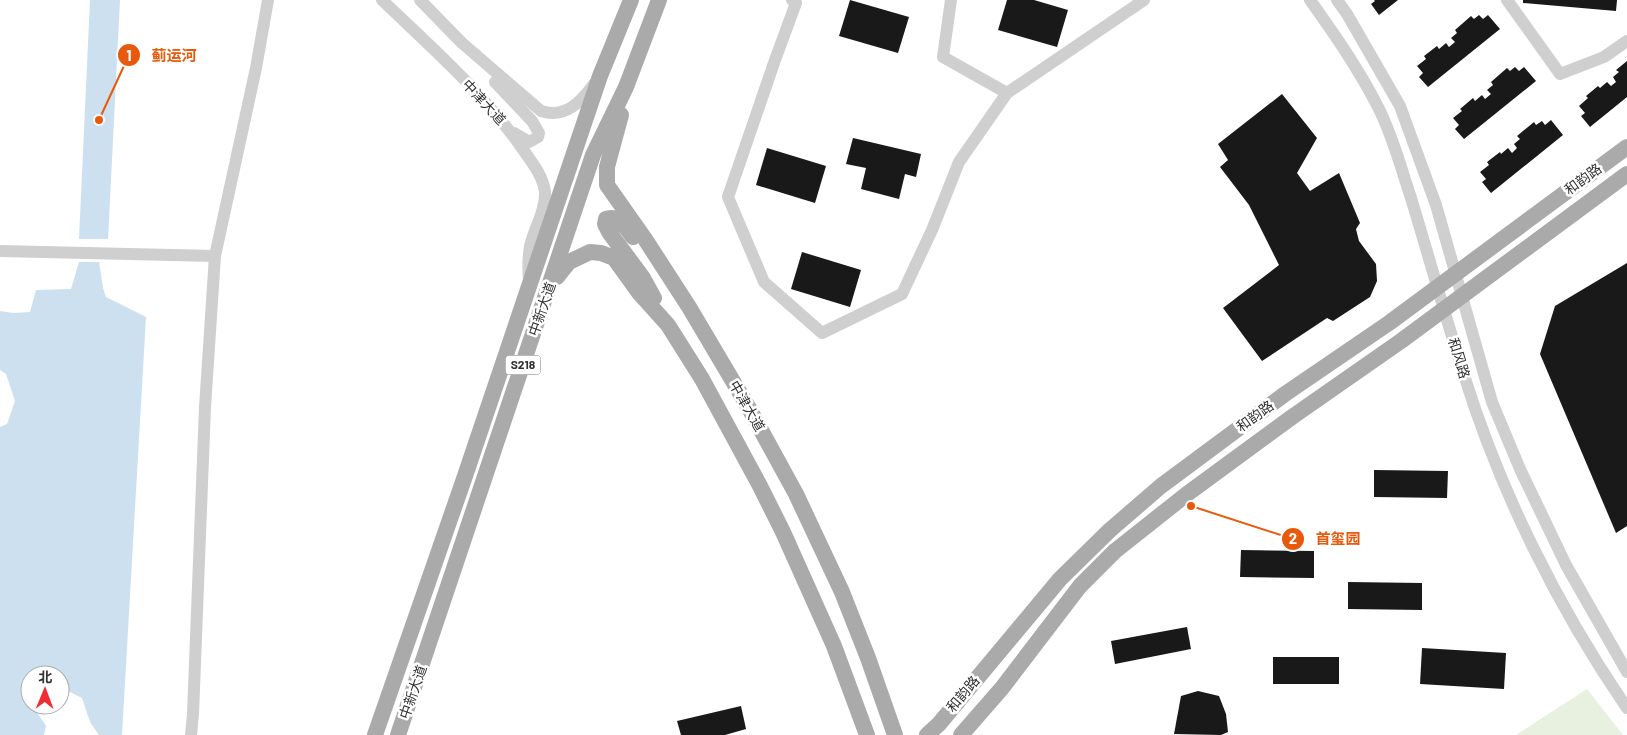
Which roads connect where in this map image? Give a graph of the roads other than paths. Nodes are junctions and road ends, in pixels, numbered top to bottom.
1 (268, 0) edge
2 (382, 0) edge
3 (420, 0) edge
4 (632, 0) edge
5 (659, 0) edge
6 (792, 0) edge
7 (951, 0) edge
8 (1144, 0) edge
9 (1310, 0) edge
10 (1337, 0) edge
11 (1507, 0) edge
12 (1627, 41) edge
13 (462, 43) junction
14 (600, 76) junction
15 (626, 87) junction
16 (1007, 93) junction
17 (508, 128) junction
18 (1627, 146) edge
19 (1627, 174) edge
20 (0, 251) edge
21 (215, 256) junction
22 (1456, 273) junction
23 (529, 284) junction
24 (1438, 286) junction
25 (549, 289) junction
26 (1462, 296) junction
27 (689, 307) junction
28 (1444, 309) junction
29 (668, 325) junction
30 (1627, 672) edge
31 (1627, 708) edge
32 (932, 731) edge
33 (191, 735) edge
34 (375, 735) edge
35 (398, 735) edge
36 (867, 735) edge
37 (895, 735) edge
38 (961, 735) edge

1 - 21 street
2 - 17 street, 中津大道
3 - 13 street, 中津大道
4 - 14 main road, 中新大道 / S218
5 - 15 main road, 中新大道 / S218
6 - 16 street
7 - 16 street
8 - 16 street
9 - 24 street, 和风路
10 - 22 street, 和风路
11 - 12 street
13 - 14 street, 中津大道
13 - 17 street
14 - 23 main road, 中新大道 / S218
15 - 25 main road, 中新大道 / S218
15 - 27 main road, 中津大道
17 - 23 street, 中津大道
18 - 22 main road, 和韵路
19 - 26 main road, 和韵路
20 - 21 street
21 - 33 street
22 - 24 main road, 和韵路
22 - 26 street, 和风路
23 - 34 main road, 中新大道 / S218
24 - 28 street, 和风路
24 - 32 main road, 和韵路
25 - 29 main road, 中津大道
25 - 35 main road, 中新大道 / S218
26 - 28 main road, 和韵路
26 - 30 street, 和风路
27 - 29 main road
27 - 37 main road, 中津大道
28 - 31 street, 和风路
28 - 38 main road, 和韵路
29 - 36 main road, 中津大道

